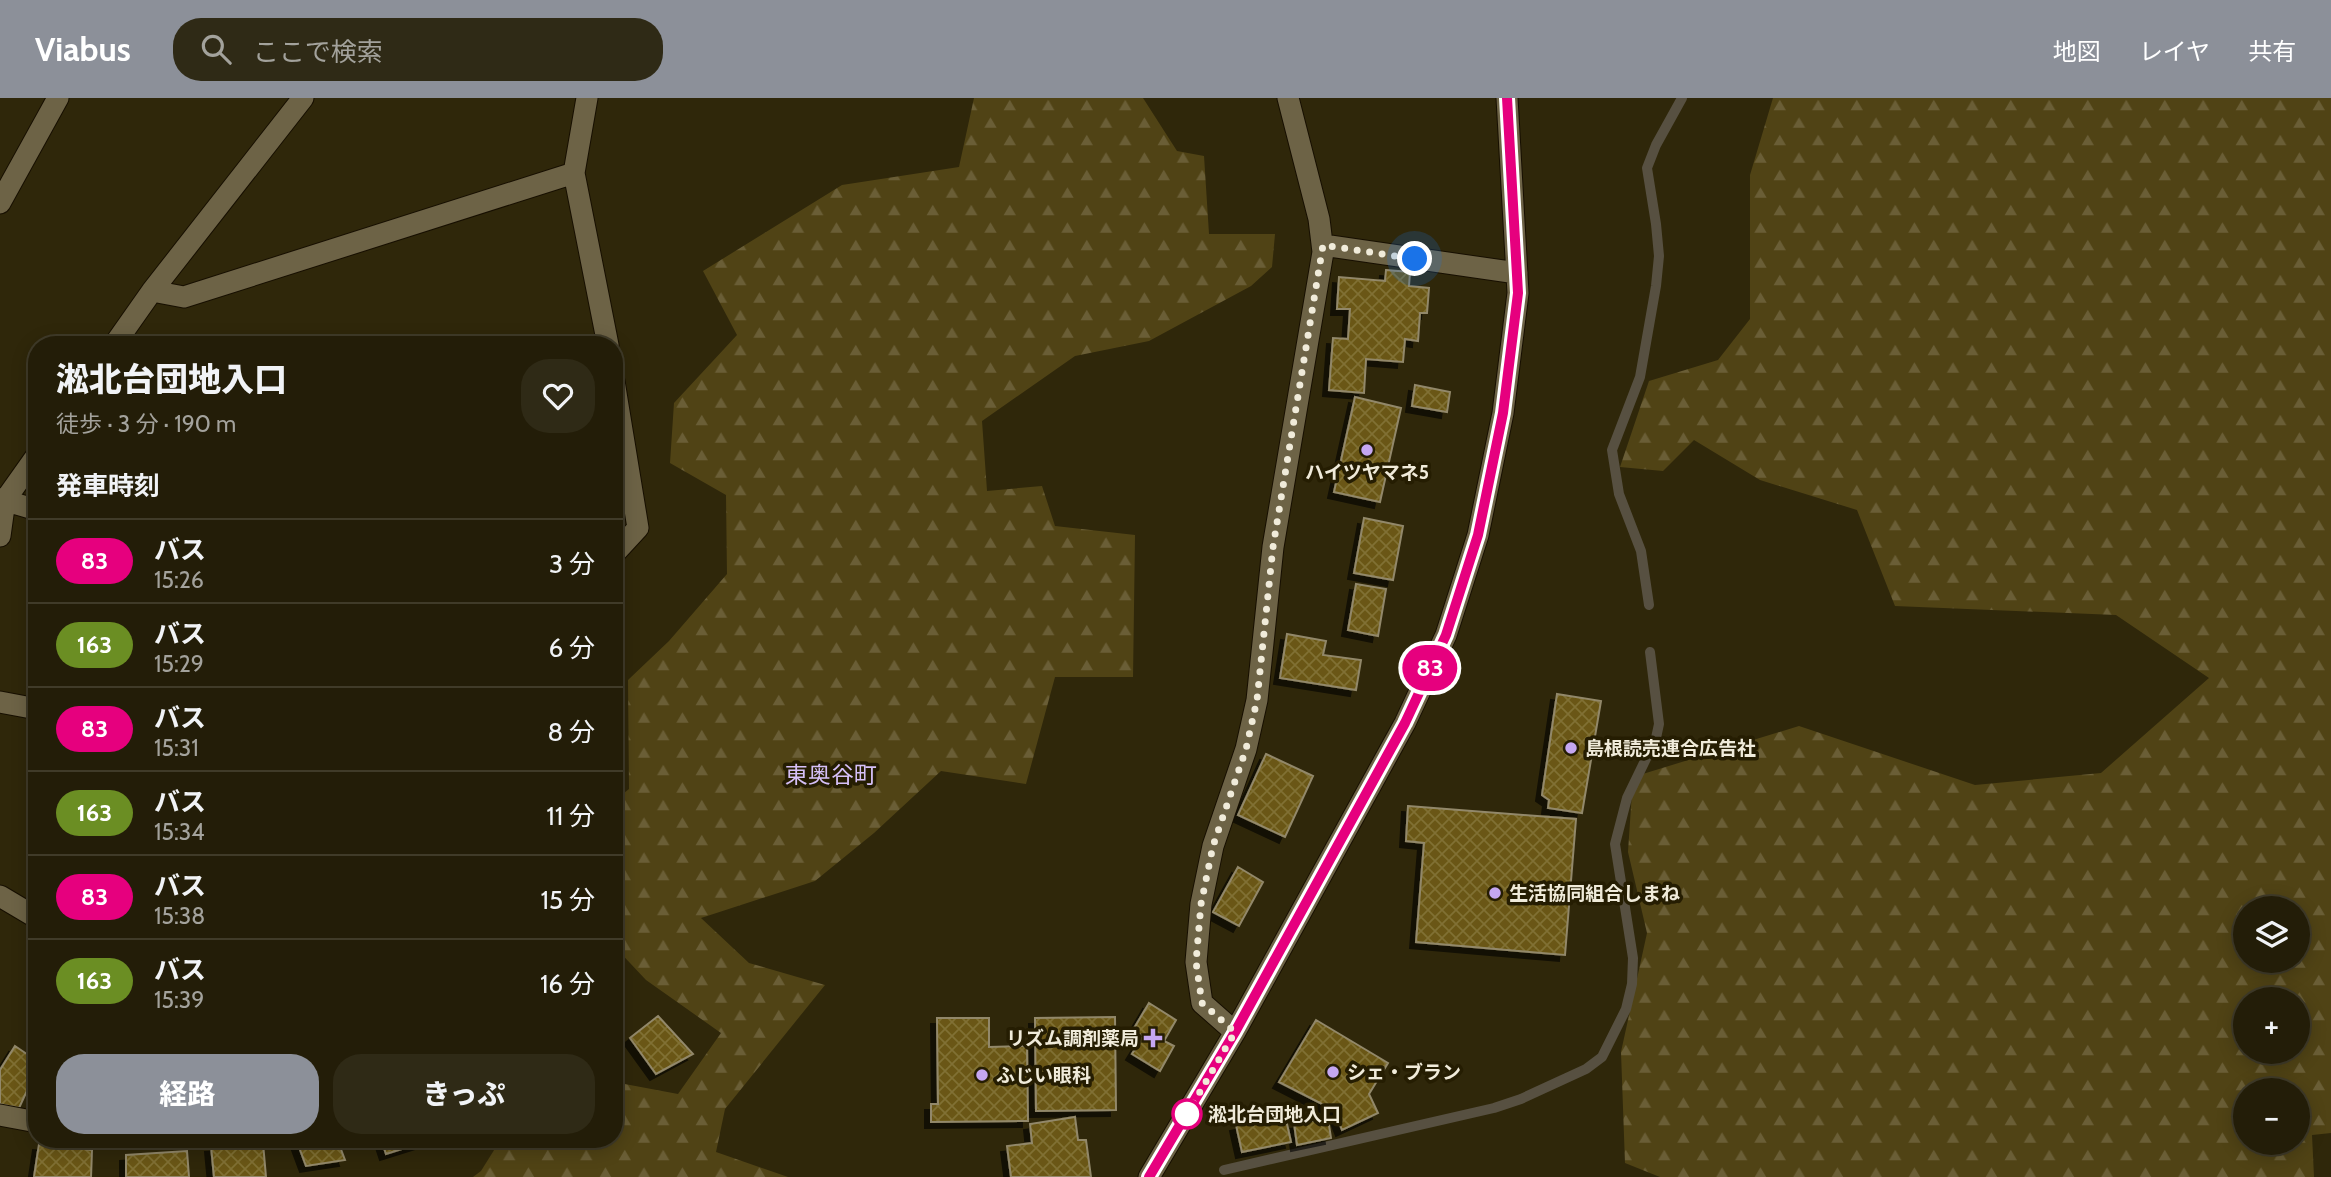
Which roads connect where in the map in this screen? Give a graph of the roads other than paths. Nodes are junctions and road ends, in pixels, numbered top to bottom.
1 (58, 98) edge
2 (303, 98) edge
3 (587, 98) edge
4 (1288, 98) edge
5 (1507, 98) edge
6 (574, 173) junction
7 (0, 202) edge
8 (1323, 245) junction
9 (1517, 273) junction
10 (152, 292) junction
11 (120, 336) edge
12 (606, 336) edge
13 (623, 436) edge
14 (28, 466) edge
15 (2, 499) edge
16 (28, 507) edge
17 (0, 536) edge
18 (623, 543) edge
19 (0, 702) edge
20 (28, 707) edge
21 (0, 896) edge
22 (28, 913) edge
23 (1235, 1032) junction
24 (0, 1115) edge
25 (28, 1120) edge
26 (1149, 1177) edge

1 - 7 street
2 - 10 street
3 - 6 street
4 - 8 street
5 - 9 street
6 - 10 street
6 - 12 street
8 - 9 street
8 - 23 street
9 - 23 street
10 - 11 street
13 - 18 street
14 - 15 street
15 - 16 street
15 - 17 street
19 - 20 street
21 - 22 street
23 - 26 street
24 - 25 street

